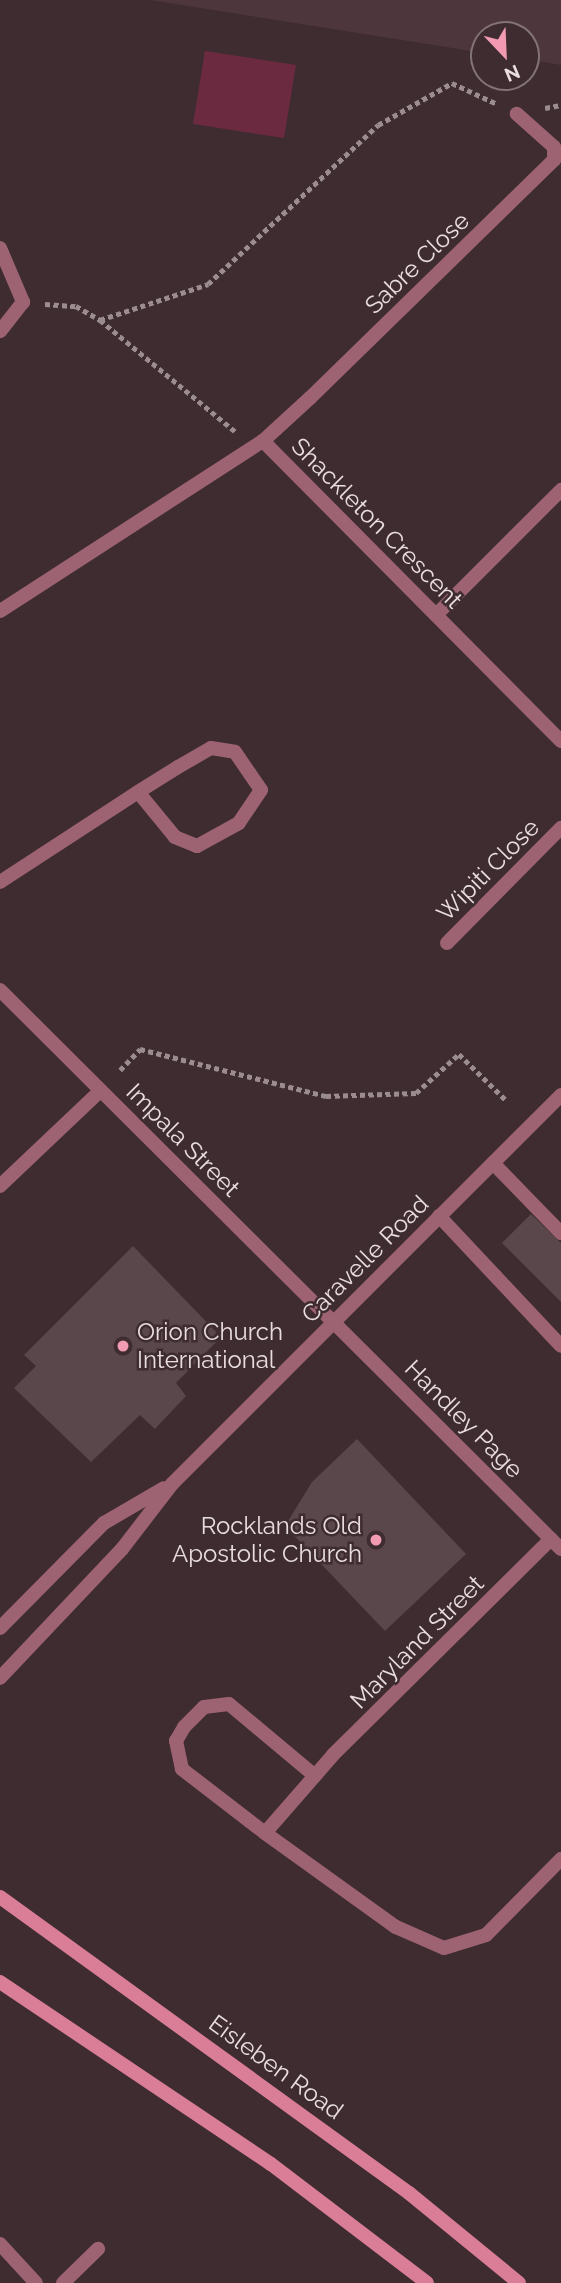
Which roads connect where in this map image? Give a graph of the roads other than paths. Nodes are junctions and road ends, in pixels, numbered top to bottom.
1 (517, 114) road end
2 (0, 248) edge
3 (0, 331) edge
4 (258, 444) junction
5 (561, 490) edge
6 (0, 611) edge
7 (436, 615) junction
8 (561, 741) edge
9 (138, 792) junction
10 (561, 828) edge
11 (0, 881) edge
12 (447, 943) dead end
13 (0, 990) edge
14 (100, 1091) junction
15 (561, 1095) edge
16 (493, 1163) junction
17 (0, 1186) edge
18 (439, 1216) junction
19 (561, 1233) edge
20 (333, 1324) junction
21 (561, 1346) edge
22 (172, 1484) junction
23 (556, 1544) edge
24 (0, 1628) edge
25 (0, 1678) edge
26 (315, 1776) junction
27 (265, 1833) junction
28 (561, 1860) edge
29 (0, 1897) edge
30 (0, 1982) edge
31 (0, 2244) edge
32 (98, 2249) dead end
33 (36, 2283) edge
34 (63, 2283) edge
35 (427, 2283) edge
36 (519, 2283) edge

1 - 4 street, Sabre Close
2 - 3 street
4 - 6 street, Shackleton Crescent
4 - 7 street, Shackleton Crescent
5 - 7 street
7 - 8 street, Shackleton Crescent
9 - 9 street
9 - 11 street
10 - 12 street, Wipiti Close
13 - 14 street, Impala Street
14 - 17 street
14 - 20 street, Impala Street
15 - 16 street, Caravelle Road
16 - 18 street, Caravelle Road
16 - 19 street
18 - 20 street, Caravelle Road
18 - 21 street
20 - 22 street, Caravelle Road
20 - 23 street, Handley Page
22 - 24 street, Caravelle Road
22 - 25 street, Caravelle Road
23 - 26 street, Maryland Street
26 - 27 street, Maryland Street
26 - 27 street
27 - 28 street
29 - 36 main road, Eisleben Road
30 - 35 main road
31 - 33 street
32 - 34 street

